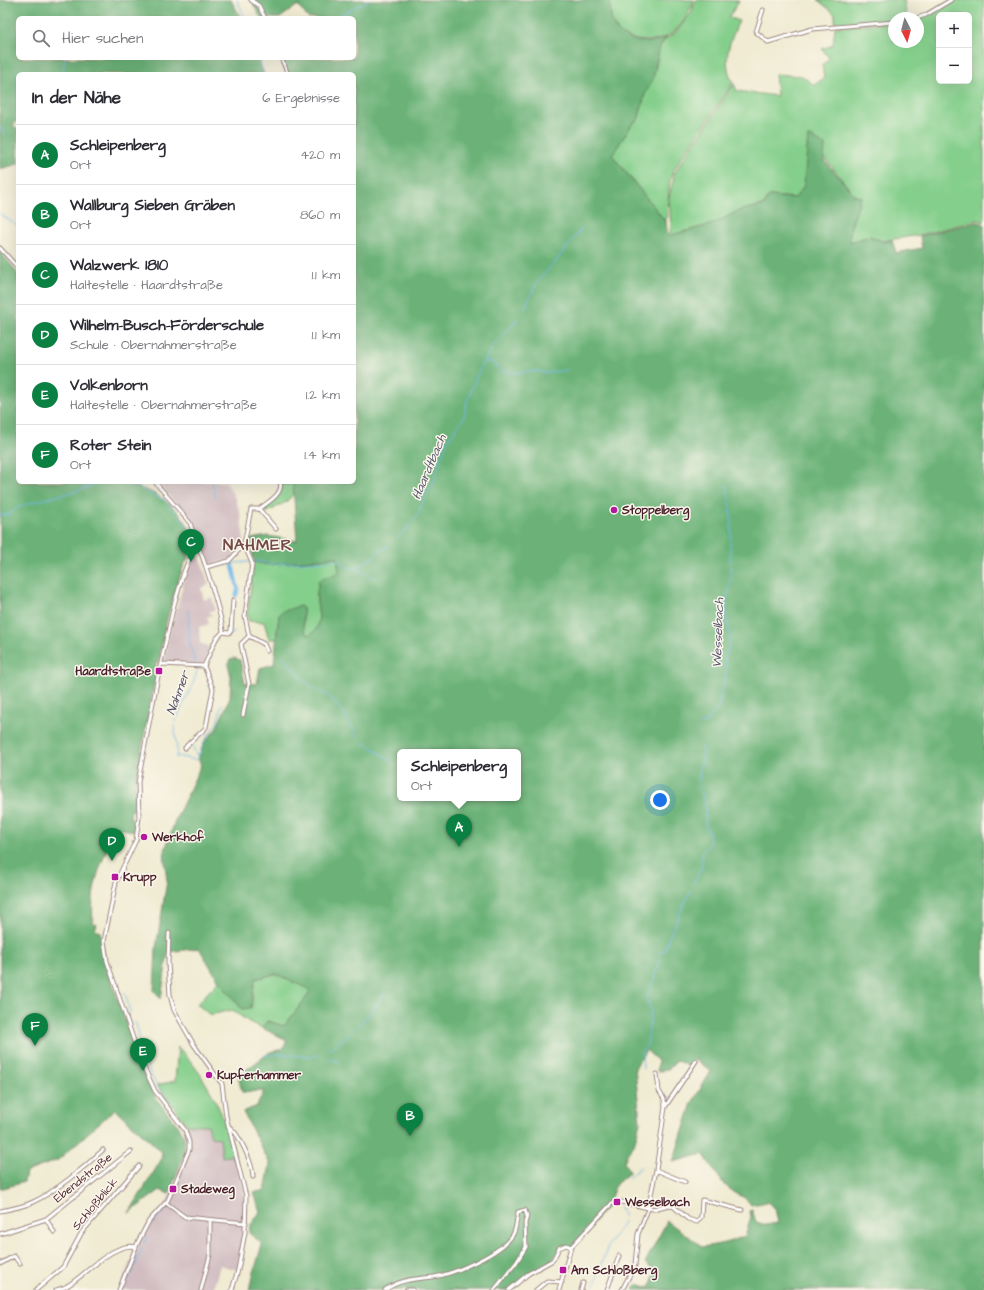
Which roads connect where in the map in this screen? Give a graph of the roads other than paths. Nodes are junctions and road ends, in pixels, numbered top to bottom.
1 (251, 0) edge
2 (950, 0) edge
3 (763, 10) dead end
4 (924, 14) edge
5 (264, 16) edge
6 (888, 23) edge
7 (282, 60) edge
8 (287, 72) edge
9 (0, 248) edge
10 (16, 266) edge
11 (157, 484) edge
12 (281, 484) edge
13 (260, 508) junction
14 (276, 529) dead end
15 (196, 544) junction
16 (244, 544) junction
17 (206, 567) junction
18 (233, 600) dead end
19 (223, 632) junction
20 (249, 636) junction
21 (267, 651) dead end
22 (161, 664) junction
23 (204, 666) junction
24 (243, 715) dead end
25 (185, 748) dead end
26 (169, 933) dead end
27 (696, 1061) dead end
28 (658, 1074) dead end
29 (665, 1107) junction
30 (228, 1126) junction
31 (102, 1150) dead end
32 (131, 1151) dead end
33 (139, 1166) dead end
34 (656, 1170) junction
35 (253, 1177) dead end
36 (685, 1182) dead end
37 (166, 1203) junction
38 (648, 1209) junction
39 (742, 1210) dead end
40 (0, 1211) edge
41 (46, 1219) junction
42 (210, 1220) junction
43 (246, 1223) junction
44 (54, 1232) dead end
45 (0, 1234) edge
46 (136, 1247) junction
47 (571, 1248) junction
48 (619, 1256) dead end
49 (0, 1264) edge
50 (20, 1264) dead end
51 (562, 1282) junction
52 (583, 1283) dead end
53 (36, 1290) edge
54 (56, 1290) edge
55 (119, 1290) edge
56 (201, 1290) edge
57 (232, 1290) edge
58 (385, 1290) edge
59 (406, 1290) edge
60 (413, 1290) edge
61 (494, 1290) edge
62 (509, 1290) edge
63 (536, 1290) edge
64 (559, 1290) edge
65 (581, 1290) edge
66 (607, 1290) edge
67 (622, 1290) edge

1 - 5 street
2 - 4 street
3 - 6 street
7 - 8 street
9 - 10 street
11 - 15 street
12 - 13 street
13 - 14 street
13 - 16 street
15 - 17 street
15 - 22 street
16 - 17 street
16 - 20 street
17 - 19 street
18 - 19 street
19 - 23 street
20 - 21 street
20 - 24 street
22 - 23 street
22 - 37 street
23 - 25 street
26 - 30 street
27 - 29 street
28 - 29 street
29 - 34 street
30 - 35 street
30 - 43 street
31 - 40 street
32 - 41 street, Ebendstraße
33 - 53 street, Schloßblick
34 - 36 street
34 - 38 street
37 - 42 street
37 - 46 street
38 - 39 street
38 - 47 street
38 - 67 street
41 - 44 street
41 - 45 street, Ebendstraße
42 - 43 street
42 - 56 street
43 - 57 street
46 - 54 street
46 - 55 street
47 - 51 street
47 - 62 street
48 - 66 street
49 - 50 street
51 - 63 street
51 - 64 street
52 - 65 street
58 - 61 street
59 - 60 street

